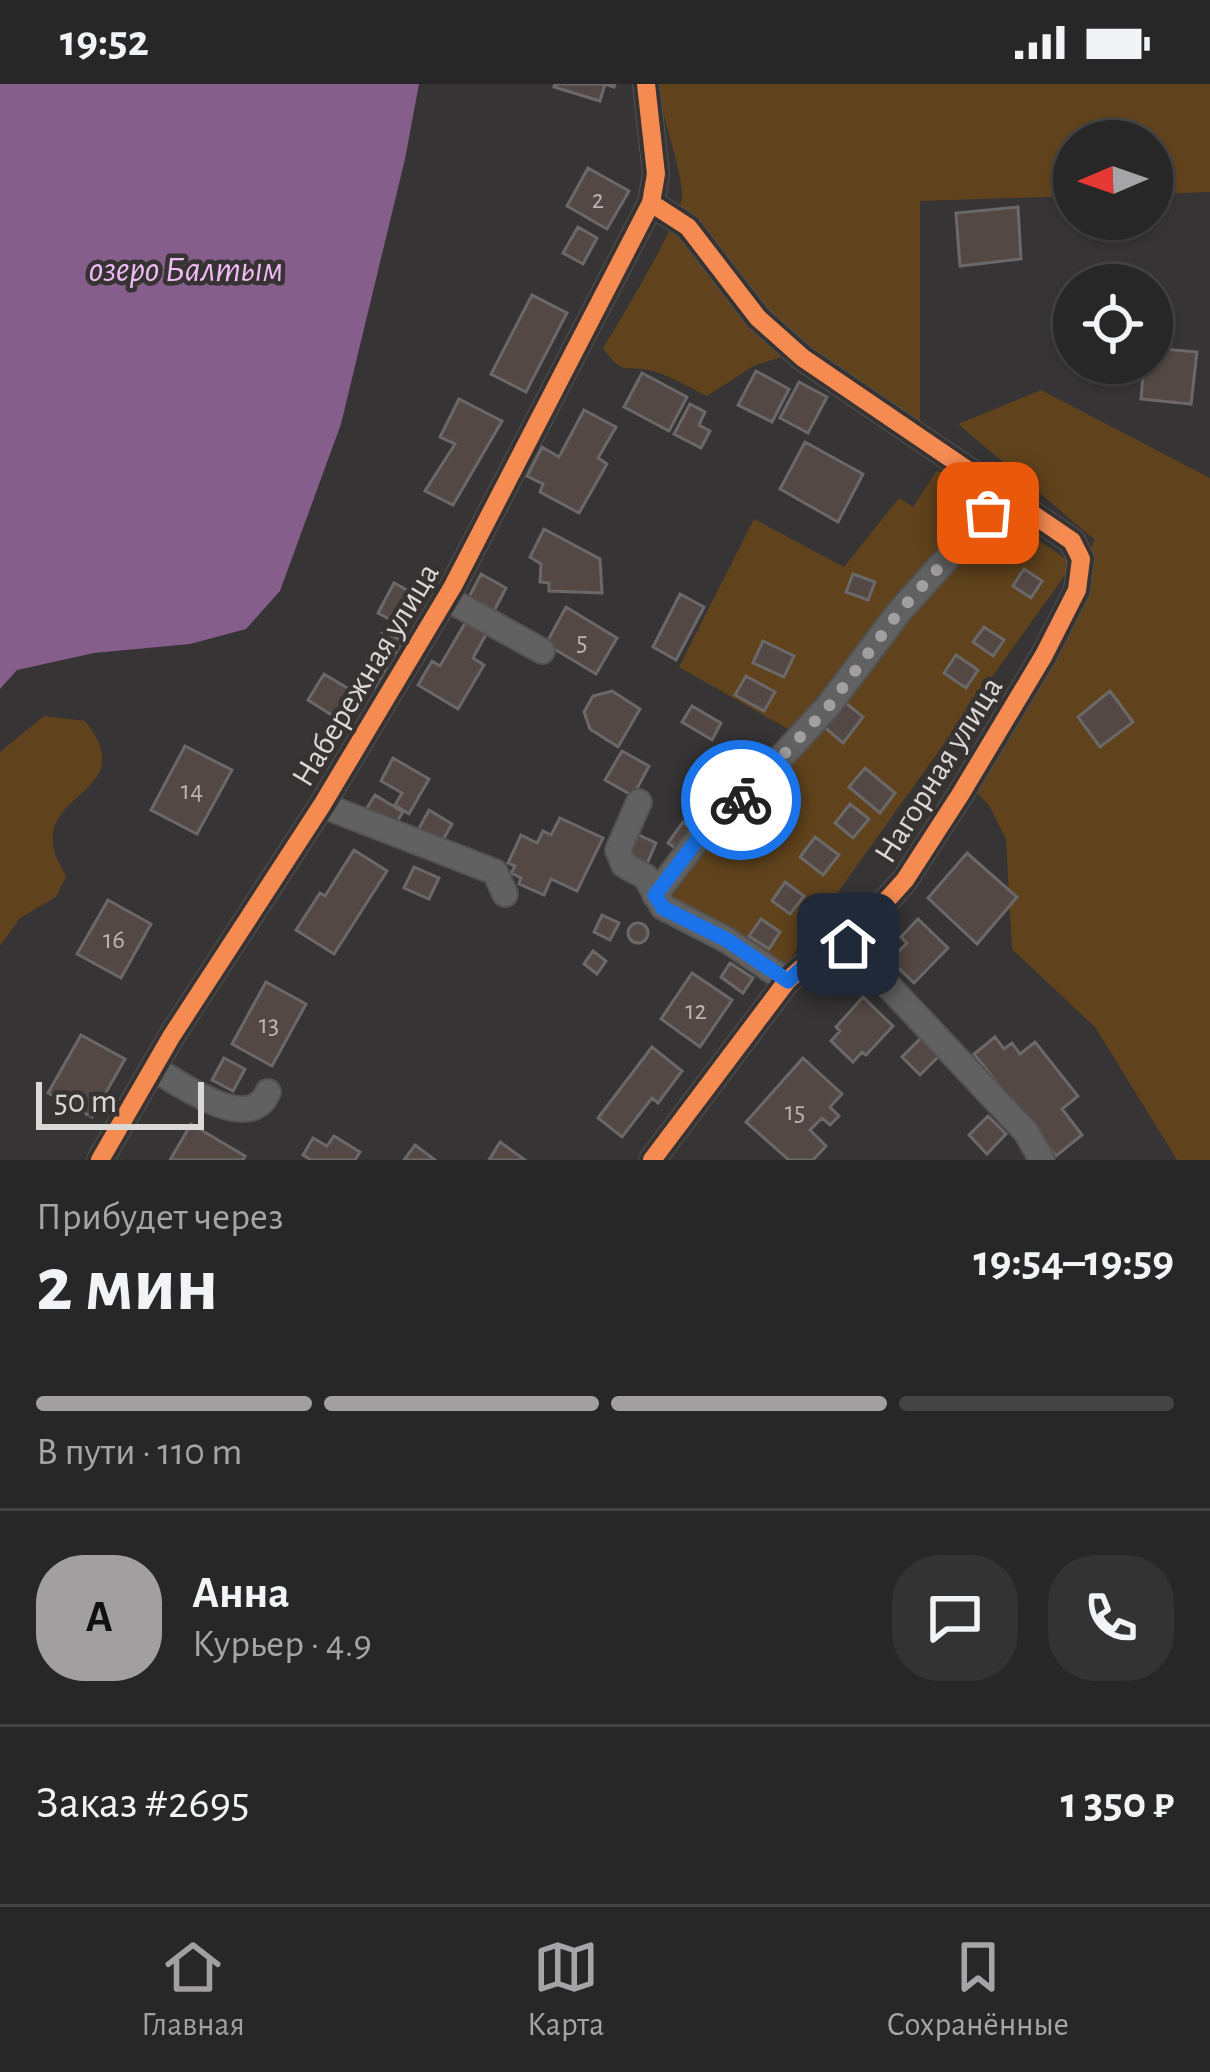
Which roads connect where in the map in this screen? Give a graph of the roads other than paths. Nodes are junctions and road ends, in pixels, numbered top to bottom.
1 (646, 84) edge
2 (651, 202) junction
3 (1004, 495) junction
4 (446, 598) junction
5 (542, 651) dead end
6 (639, 802) dead end
7 (322, 805) junction
8 (505, 894) dead end
9 (655, 895) junction
10 (848, 944) junction
11 (788, 981) junction
12 (153, 1068) junction
13 (268, 1092) dead end
14 (100, 1160) edge
15 (652, 1160) edge
16 (1042, 1160) edge

1 - 2 street
2 - 3 street
2 - 4 street, Набережная улица
3 - 9 street
3 - 10 street, Нагорная улица
4 - 5 street
4 - 7 street, Набережная улица
6 - 9 street
7 - 8 street
7 - 12 street, Набережная улица
9 - 11 street
10 - 11 street, Нагорная улица
10 - 16 street
11 - 15 street, Нагорная улица
12 - 13 street
12 - 14 street, Набережная улица

